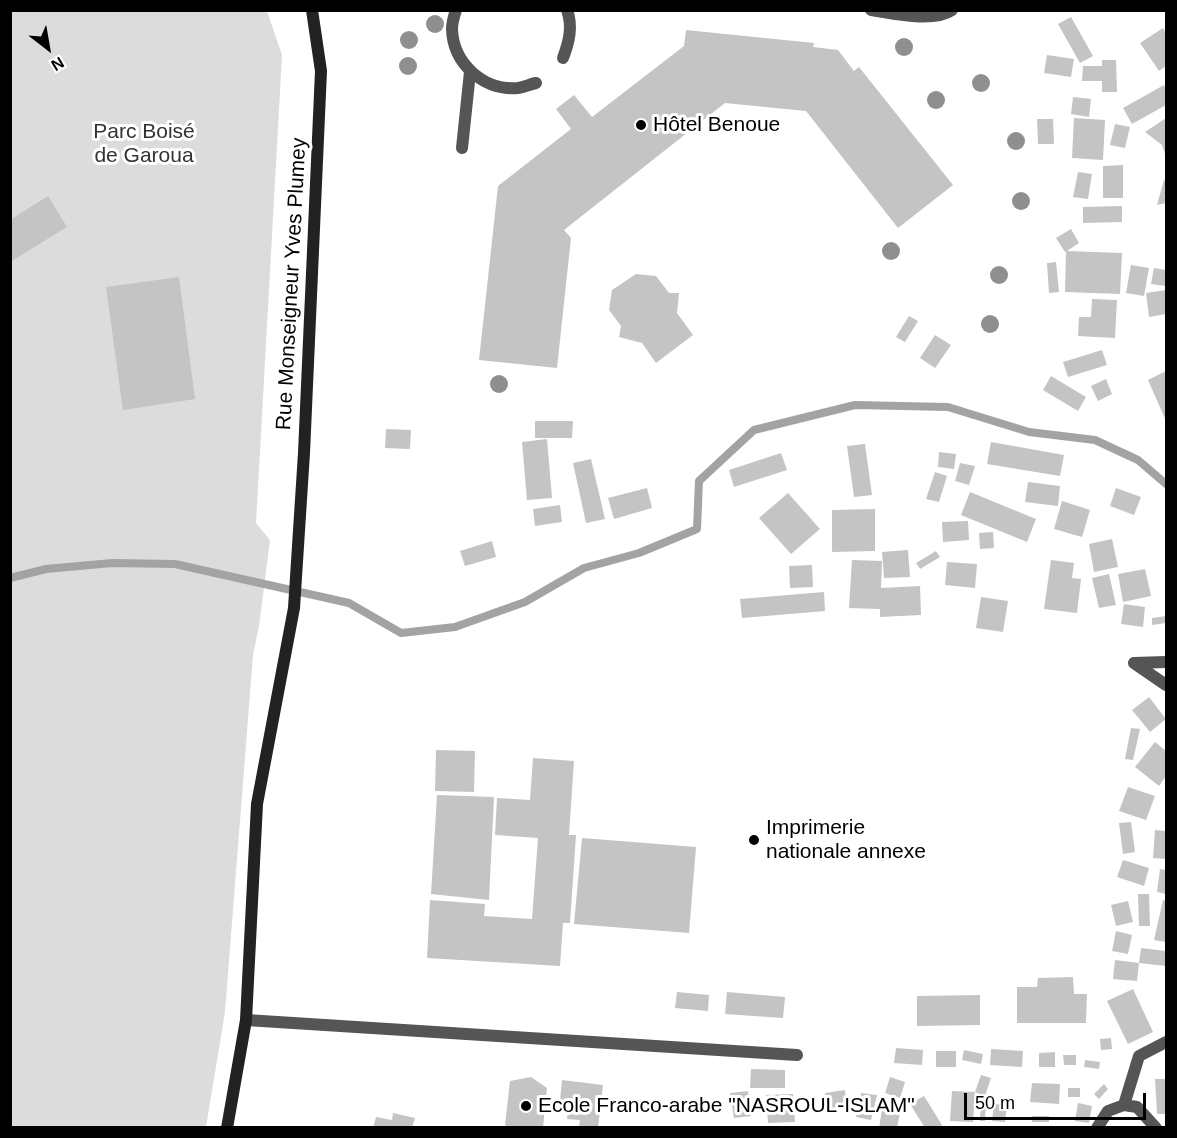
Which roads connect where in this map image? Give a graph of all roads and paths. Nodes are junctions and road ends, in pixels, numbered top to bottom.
1 (312, 10) edge
2 (456, 10) edge
3 (567, 10) edge
4 (871, 10) edge
5 (952, 10) edge
6 (562, 58) dead end
7 (470, 72) junction
8 (536, 83) dead end
9 (462, 148) dead end
10 (1167, 662) edge
11 (1167, 685) edge
12 (246, 1020) junction
13 (1167, 1042) edge
14 (797, 1055) dead end
15 (1124, 1106) junction
16 (1167, 1122) edge
17 (1155, 1126) edge
18 (226, 1128) edge
19 (1097, 1128) edge

1 - 12 main road, Rue Monseigneur Yves Plumey
2 - 7 street
3 - 6 street
4 - 5 street
7 - 8 street
7 - 9 street
10 - 11 street
12 - 14 street
12 - 18 main road, Rue Monseigneur Yves Plumey
13 - 15 street
15 - 17 street
15 - 19 street
16 - 17 street

